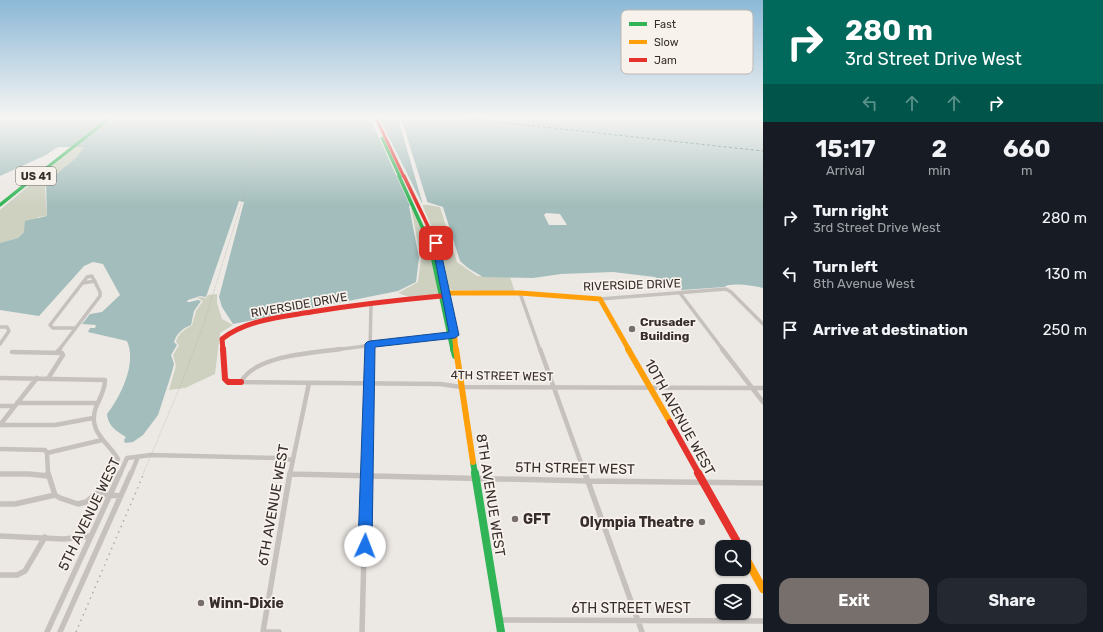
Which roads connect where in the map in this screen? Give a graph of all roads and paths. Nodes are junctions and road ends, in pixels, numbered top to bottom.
1 (387, 147) edge
2 (390, 147) edge
3 (71, 148) joint
4 (0, 200) edge
5 (0, 205) edge
6 (418, 209) junction
7 (433, 255) junction
8 (447, 293) junction
9 (680, 293) junction
10 (520, 294) junction
11 (441, 296) junction
12 (600, 298) junction
13 (371, 304) junction
14 (453, 321) junction
15 (763, 324) edge
16 (0, 327) edge
17 (75, 328) junction
18 (449, 335) junction
19 (455, 335) junction
20 (0, 344) edge
21 (370, 344) junction
22 (12, 352) dead end
23 (57, 352) junction
24 (457, 363) junction
25 (0, 378) edge
26 (37, 378) junction
27 (49, 378) junction
28 (241, 382) junction
29 (309, 383) junction
30 (369, 383) junction
31 (461, 387) junction
32 (554, 387) junction
33 (649, 387) junction
34 (752, 388) junction
35 (763, 388) edge
36 (763, 402) edge
37 (16, 404) junction
38 (97, 404) junction
39 (0, 406) edge
40 (93, 418) junction
41 (0, 425) edge
42 (102, 440) junction
43 (0, 450) edge
44 (47, 453) junction
45 (138, 457) junction
46 (293, 460) junction
47 (113, 470) junction
48 (121, 471) junction
49 (0, 474) edge
50 (290, 474) junction
51 (367, 475) junction
52 (48, 476) junction
53 (476, 478) junction
54 (588, 481) junction
55 (703, 483) junction
56 (763, 483) edge
57 (96, 494) junction
58 (55, 495) junction
59 (110, 495) junction
60 (121, 496) junction
61 (0, 504) edge
62 (0, 536) edge
63 (91, 536) junction
64 (45, 537) junction
65 (736, 540) edge
66 (751, 568) edge
67 (0, 575) edge
68 (763, 589) edge
69 (499, 620) junction
70 (638, 620) junction
71 (763, 621) edge
72 (47, 632) edge
73 (60, 632) edge
74 (264, 632) edge
75 (279, 632) edge
76 (362, 632) edge
77 (501, 632) edge
78 (642, 632) edge

1 - 6 main road
2 - 6 main road
3 - 4 main road, US 41
3 - 5 main road, US 41
6 - 7 main road, 8TH AVENUE WEST
6 - 8 main road, 8TH AVENUE WEST
7 - 8 main road
7 - 11 main road, 8TH AVENUE WEST
8 - 10 main road, RIVERSIDE DRIVE
8 - 14 main road, 8TH AVENUE WEST
9 - 12 street, RIVERSIDE DRIVE
9 - 15 street, RIVERSIDE DRIVE
9 - 34 street
10 - 12 main road, RIVERSIDE DRIVE
10 - 32 street
11 - 13 main road, RIVERSIDE DRIVE
11 - 14 main road
11 - 18 main road, 8TH AVENUE WEST
12 - 33 main road, 10TH AVENUE WEST
13 - 21 street
13 - 28 main road, RIVERSIDE DRIVE
14 - 19 main road, 8TH AVENUE WEST
16 - 20 street
17 - 17 street
17 - 23 street
18 - 19 street
18 - 21 street
18 - 24 main road, 8TH AVENUE WEST
19 - 24 main road, 8TH AVENUE WEST
21 - 28 street
21 - 30 street
22 - 23 street
23 - 27 street
24 - 31 main road, 8TH AVENUE WEST
25 - 26 street
26 - 27 street
26 - 37 street
27 - 38 street
28 - 29 street, 4TH STREET WEST
29 - 30 street, 4TH STREET WEST
29 - 46 street, 6TH AVENUE WEST
30 - 31 street, 4TH STREET WEST
30 - 51 street
31 - 32 street, 4TH STREET WEST
31 - 53 main road, 8TH AVENUE WEST
32 - 33 street, 4TH STREET WEST
32 - 54 street
33 - 34 street, 4TH STREET WEST
33 - 55 main road, 10TH AVENUE WEST
34 - 35 street, 4TH STREET WEST
34 - 36 street
37 - 38 street
37 - 39 street
37 - 41 street
38 - 40 street
40 - 41 street
40 - 42 street
42 - 44 street
42 - 47 street
43 - 44 street
44 - 52 street
45 - 46 street
45 - 48 street, 5TH AVENUE WEST
45 - 60 street, 5TH AVENUE WEST
46 - 50 street, 6TH AVENUE WEST
47 - 48 street
47 - 57 street
48 - 59 street, 5TH AVENUE WEST
49 - 52 street
50 - 51 street, 5TH STREET WEST
50 - 74 street, 6TH AVENUE WEST
51 - 53 street, 5TH STREET WEST
51 - 76 street
52 - 58 street
53 - 54 street, 5TH STREET WEST
53 - 69 main road, 8TH AVENUE WEST
54 - 55 street, 5TH STREET WEST
54 - 70 street
55 - 56 street, 5TH STREET WEST
55 - 65 main road, 10TH AVENUE WEST
57 - 58 street
57 - 59 street
58 - 61 street
59 - 60 street
59 - 63 street, 5TH AVENUE WEST
60 - 73 street, 5TH AVENUE WEST
62 - 64 street
63 - 64 street
63 - 72 street, 5TH AVENUE WEST
64 - 67 street
66 - 68 main road
69 - 70 street, 6TH STREET WEST
69 - 77 main road, 8TH AVENUE WEST
70 - 71 street, 6TH STREET WEST
70 - 78 street
74 - 75 street

